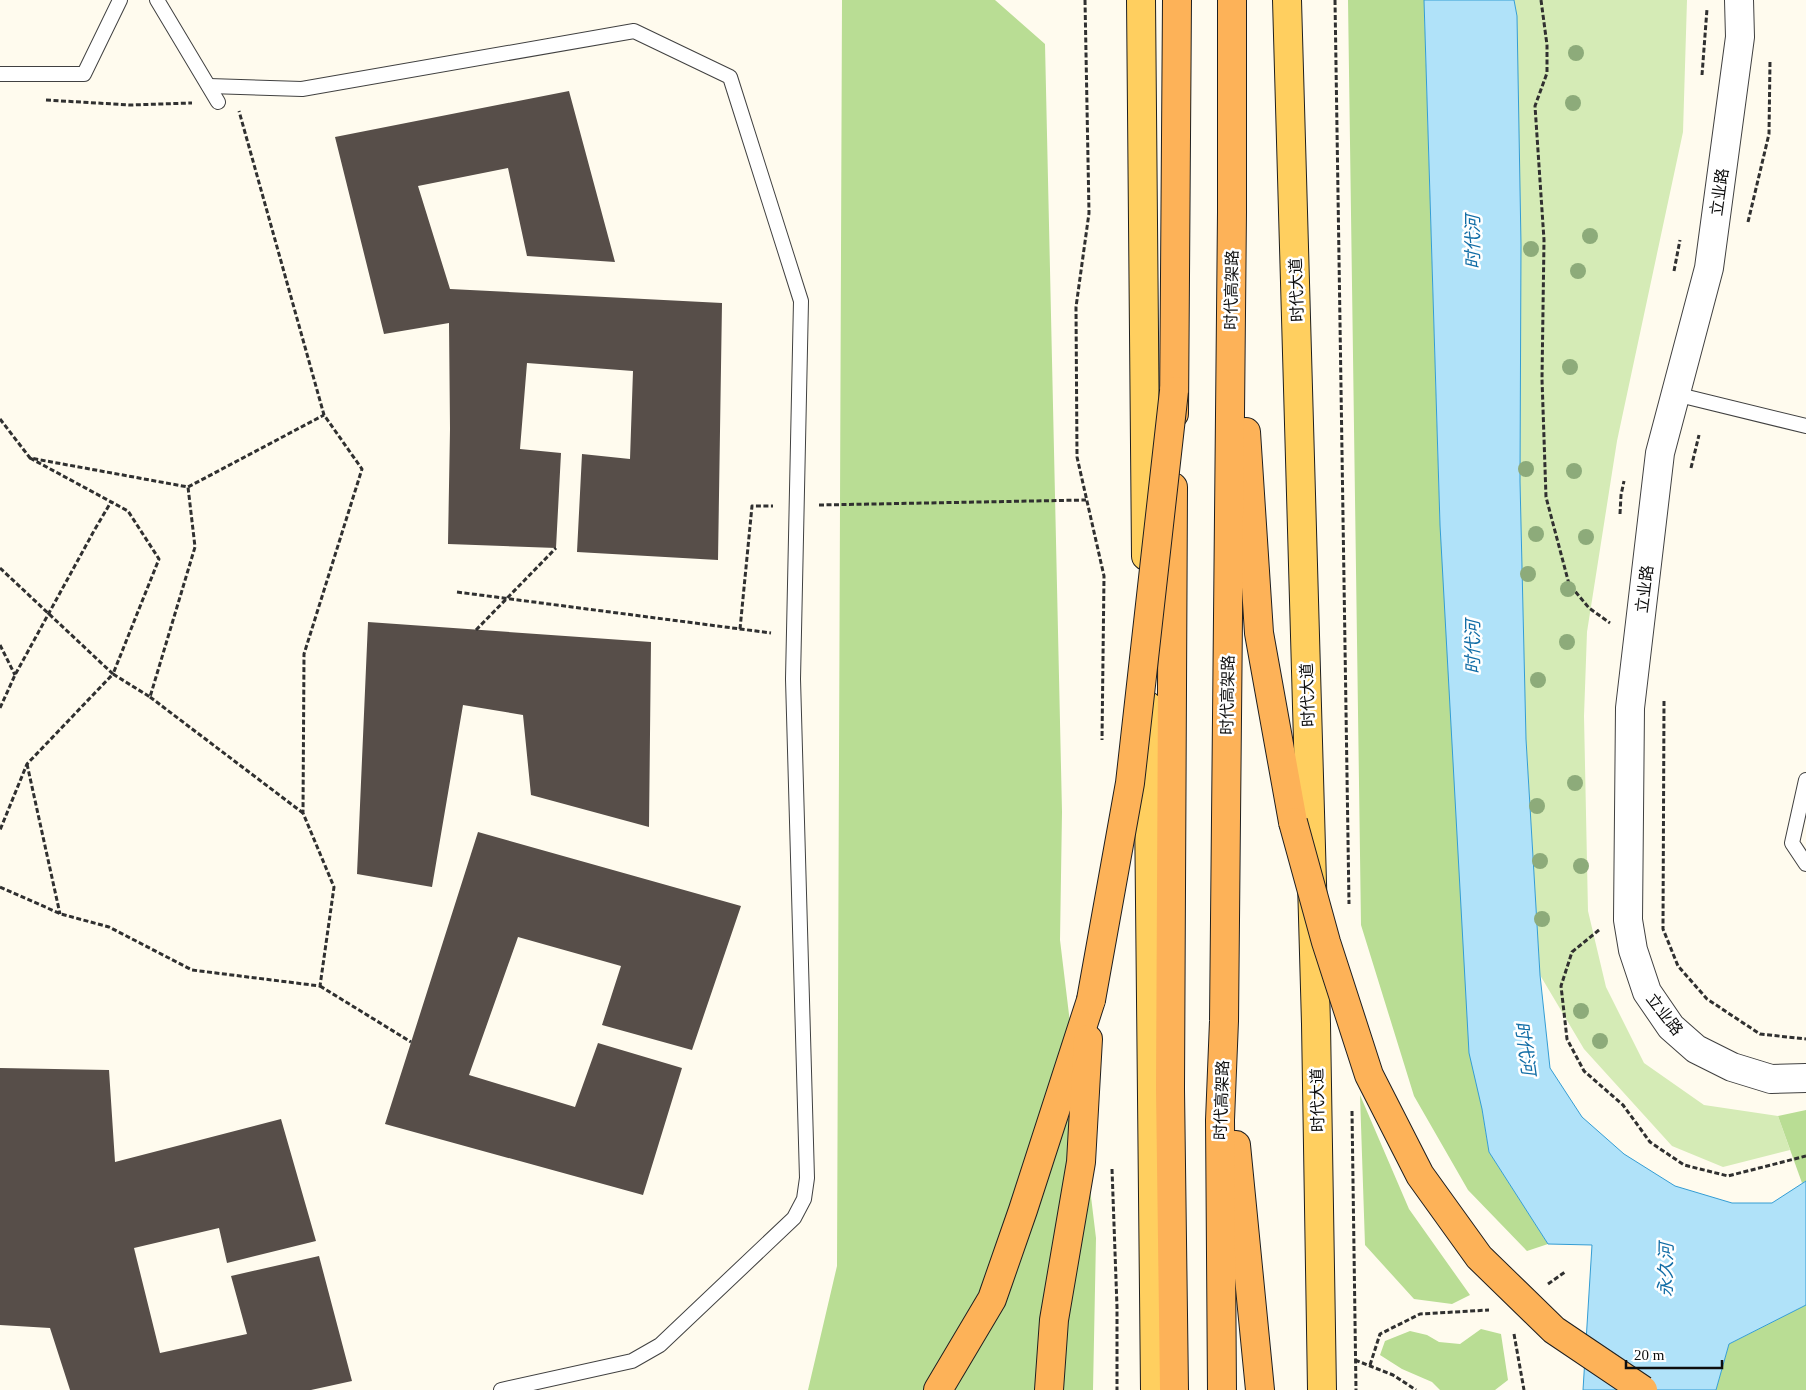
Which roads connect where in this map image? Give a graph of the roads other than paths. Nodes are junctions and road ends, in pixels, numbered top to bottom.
1 (120, 0) edge
2 (157, 0) edge
3 (1141, 0) edge
4 (1177, 0) edge
5 (1232, 0) edge
6 (1287, 0) edge
7 (1739, 0) edge
8 (0, 74) edge
9 (209, 86) junction
10 (218, 102) road end
11 (1232, 212) junction
12 (1174, 391) junction
13 (1675, 394) junction
14 (1806, 426) edge
15 (1806, 780) edge
16 (1792, 842) junction
17 (1806, 846) edge
18 (1806, 864) edge
19 (1091, 1000) junction
20 (1224, 1021) junction
21 (1806, 1078) edge
22 (501, 1390) edge
23 (938, 1390) edge
24 (1048, 1390) edge
25 (1155, 1390) edge
26 (1174, 1390) edge
27 (1222, 1390) edge
28 (1260, 1390) edge
29 (1322, 1390) edge
30 (1643, 1390) edge

1 - 8 lane
2 - 9 lane
3 - 25 main road
4 - 12 highway
5 - 11 highway, 时代高架路
6 - 29 main road, 时代大道
7 - 13 street, 立业路
9 - 10 lane
9 - 22 lane
11 - 20 highway, 时代高架路
11 - 30 highway, bridge
12 - 19 highway, bridge
12 - 26 highway, bridge
13 - 14 lane
13 - 21 street, 立业路
15 - 16 lane
16 - 17 lane
16 - 18 lane
19 - 23 highway
19 - 24 highway
20 - 27 highway, 时代高架路
20 - 28 highway

